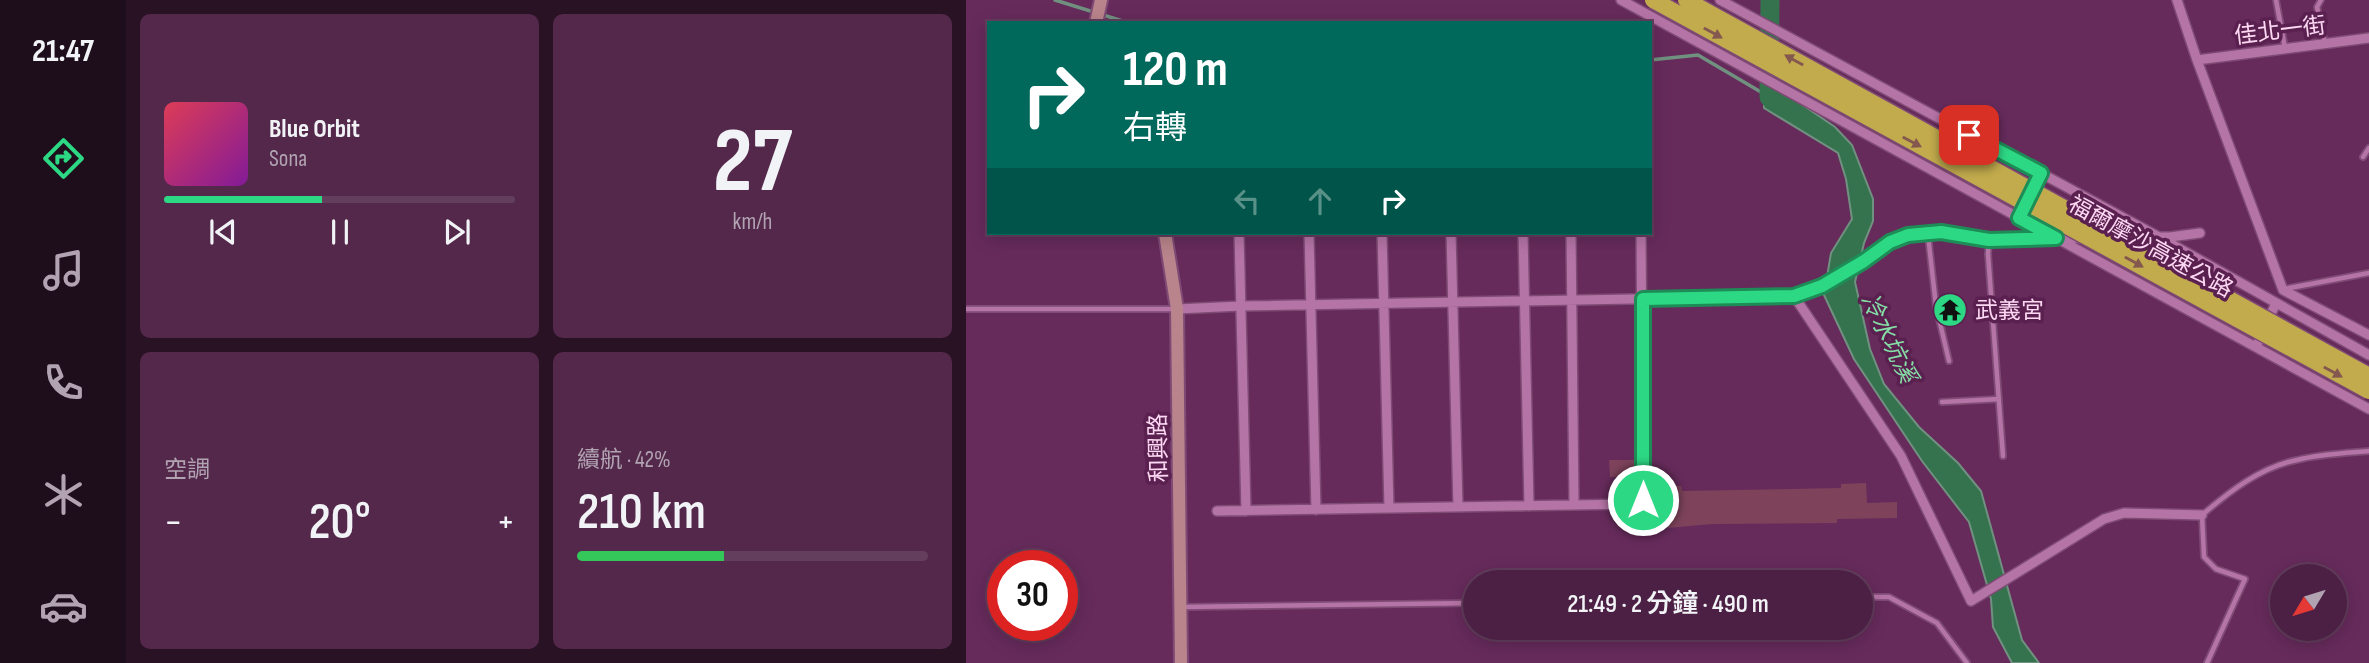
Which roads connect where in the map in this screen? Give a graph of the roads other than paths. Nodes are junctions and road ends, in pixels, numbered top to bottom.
1 (1621, 0) edge
2 (1653, 0) edge
3 (1686, 0) edge
4 (1720, 0) edge
5 (2177, 0) edge
6 (2276, 0) edge
7 (2321, 0) edge
8 (2369, 38) edge
9 (2326, 43) junction
10 (2285, 49) junction
11 (1826, 58) junction
12 (2197, 60) junction
13 (1806, 101) junction
14 (2369, 148) edge
15 (2363, 157) dead end
16 (2041, 173) junction
17 (2019, 218) junction
18 (1928, 233) junction
19 (2200, 233) dead end
20 (1165, 235) edge
21 (1240, 235) edge
22 (1309, 235) edge
23 (1382, 235) edge
24 (1451, 235) edge
25 (1523, 235) edge
26 (1571, 235) edge
27 (1641, 235) edge
28 (2159, 237) junction
29 (2056, 238) junction
30 (1989, 240) junction
31 (2369, 273) edge
32 (2283, 290) junction
33 (1794, 296) junction
34 (1643, 299) junction
35 (1572, 300) junction
36 (1525, 301) junction
37 (1452, 303) junction
38 (2276, 303) junction
39 (1385, 304) junction
40 (1311, 305) junction
41 (1241, 306) junction
42 (966, 309) edge
43 (1177, 309) junction
44 (2369, 335) edge
45 (2256, 348) junction
46 (2369, 355) edge
47 (1949, 361) dead end
48 (2369, 376) edge
49 (2369, 391) edge
50 (1999, 399) junction
51 (1942, 402) dead end
52 (2369, 409) edge
53 (2369, 450) edge
54 (2003, 456) dead end
55 (1574, 505) junction
56 (1529, 506) junction
57 (1458, 507) junction
58 (1389, 508) junction
59 (1316, 510) junction
60 (1217, 511) dead end
61 (1246, 511) junction
62 (2202, 515) junction
63 (1873, 597) edge
64 (1463, 603) edge
65 (1181, 607) junction
66 (1181, 663) edge
67 (1967, 663) edge
68 (2207, 663) edge

1 - 13 street
2 -> 49 highway, 福爾摩沙高速公路, bridge
48 -> 3 highway, 福爾摩沙高速公路, bridge
4 - 11 street
5 - 12 street
6 - 10 lane
7 - 9 lane
8 - 9 street, 佳北一街
9 - 10 street, 佳北一街
10 - 12 street, 佳北一街
11 - 13 street
11 - 16 street
12 - 32 street
13 - 17 street
14 - 15 lane
16 - 17 street
16 - 28 street
17 - 29 street
18 - 30 street
18 - 33 street
18 - 47 lane
19 - 28 street
20 - 43 street, 和興路
21 - 41 street
22 - 40 street
23 - 39 street
24 - 37 street
25 - 36 street
26 - 35 street
27 - 34 street
28 - 29 street
28 - 38 street
29 - 30 street
29 - 45 street
30 - 50 lane
31 - 32 lane
32 - 44 street
33 - 34 street
33 - 62 street
34 - 35 street
34 - 55 street
35 - 36 street
35 - 55 street
36 - 37 street
36 - 56 street
37 - 39 street
37 - 57 street
38 - 45 street
38 - 46 street
39 - 40 street
39 - 58 street
40 - 41 street
40 - 59 street
41 - 43 street
41 - 61 street
42 - 43 lane
43 - 65 street, 和興路
45 - 52 street
50 - 51 lane
50 - 54 lane
53 - 62 lane
55 - 56 street
56 - 57 street
57 - 58 street
58 - 59 street
59 - 61 street
60 - 61 street
62 - 68 lane
63 - 67 lane
64 - 65 lane
65 - 66 street, 和興路

